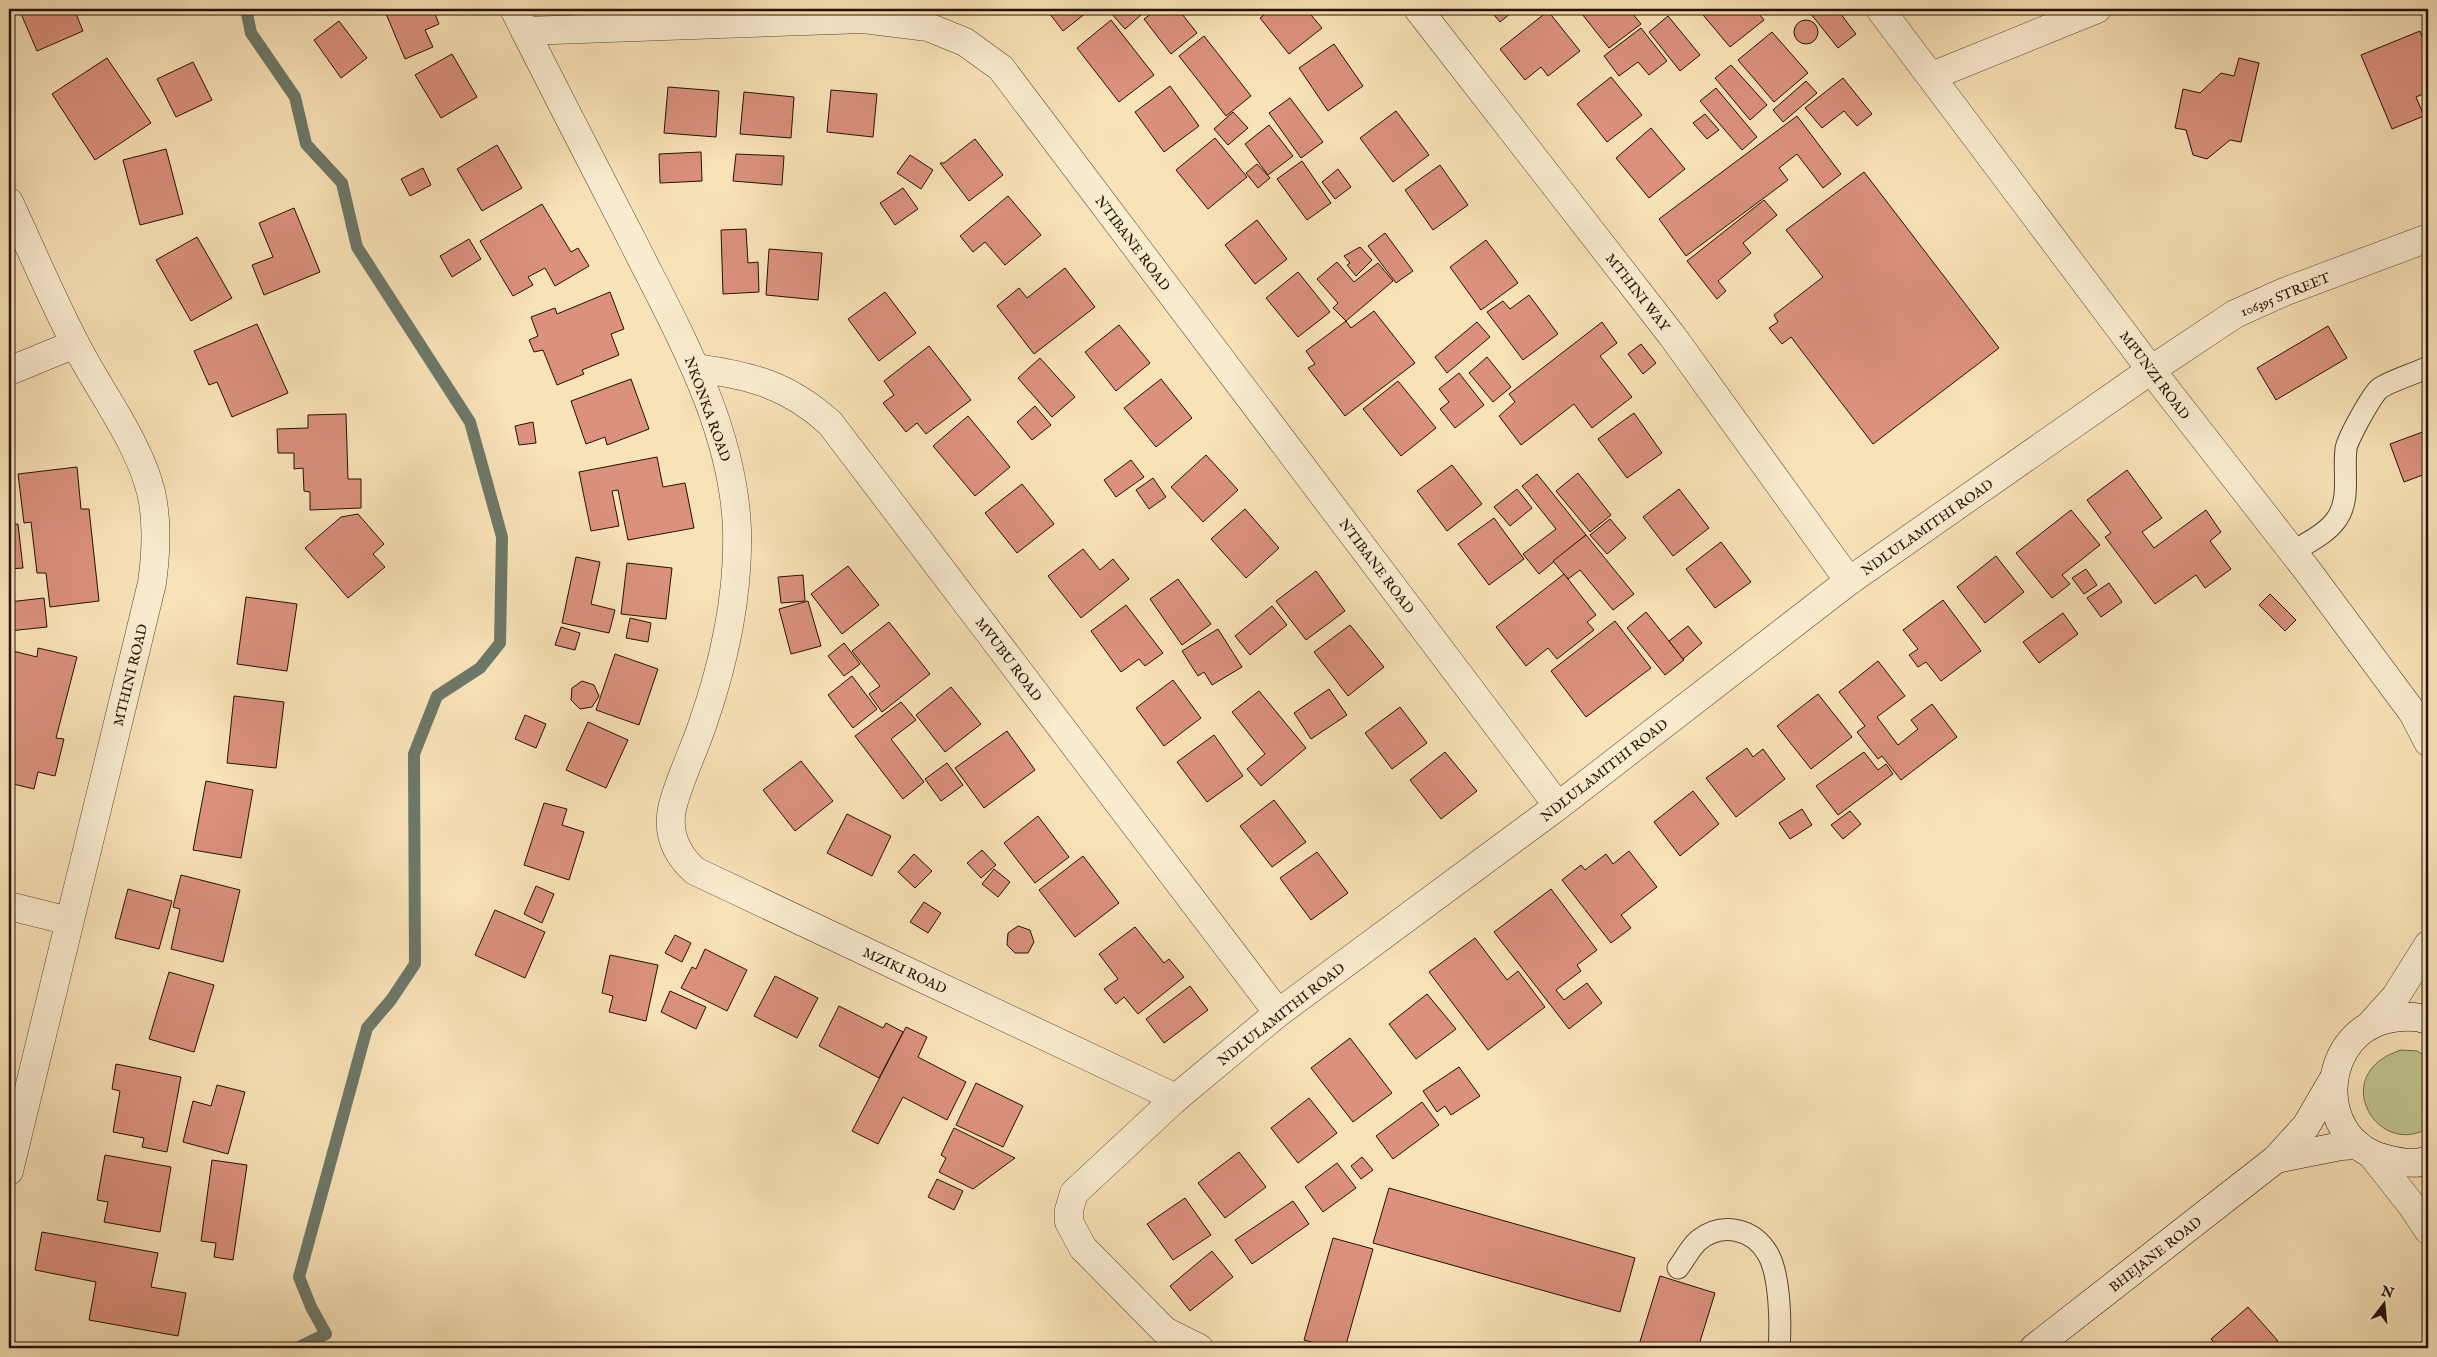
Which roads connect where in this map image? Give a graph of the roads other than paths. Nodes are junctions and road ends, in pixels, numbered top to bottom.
1 (1418, 9) edge
2 (1880, 9) edge
3 (2097, 9) edge
4 (520, 20) edge
5 (1932, 76) junction
6 (9, 202) edge
7 (2428, 238) edge
8 (75, 344) junction
9 (697, 368) junction
10 (2428, 368) edge
11 (2151, 370) junction
12 (9, 371) edge
13 (2292, 552) junction
14 (1849, 581) junction
15 (2428, 742) edge
16 (1558, 806) junction
17 (672, 810) joint
18 (9, 906) edge
19 (69, 921) junction
20 (2428, 946) edge
21 (1278, 1013) junction
22 (2428, 1020) edge
23 (2369, 1026) junction
24 (2334, 1078) junction
25 (1176, 1098) junction
26 (2365, 1150) junction
27 (2276, 1159) junction
28 (2428, 1160) edge
29 (9, 1171) edge
30 (2428, 1230) edge
31 (1678, 1268) dead end
32 (1199, 1348) edge
33 (1778, 1348) edge
34 (2034, 1348) edge

1 - 14 street, MTHINI WAY
2 - 5 street, MPUNZI ROAD
3 - 5 street
4 - 9 street, NKONKA ROAD
4 - 16 street, NTIBANE ROAD
5 - 11 street, MPUNZI ROAD
6 - 8 street, MTHINI ROAD
7 - 11 street, 106395 STREET
8 - 12 street
8 - 19 street, MTHINI ROAD
9 - 17 street, NKONKA ROAD
9 - 21 street, MVUBU ROAD
10 - 13 lane
11 - 13 street, MPUNZI ROAD
11 - 14 street, NDLULAMITHI ROAD
13 - 15 street, MPUNZI ROAD
14 - 16 street, NDLULAMITHI ROAD
16 - 21 street, NDLULAMITHI ROAD
17 - 25 street, MZIKI ROAD
18 - 19 street
19 - 29 street, MTHINI ROAD
20 - 23 street
21 - 25 street, NDLULAMITHI ROAD
22 - 23 street
23 - 24 street
24 - 26 street
24 - 27 street, BHEJANE ROAD
25 - 32 street, NDLULAMITHI ROAD
26 - 27 street, BHEJANE ROAD
26 - 28 street
26 - 30 street
27 - 34 street, BHEJANE ROAD
31 - 33 lane

